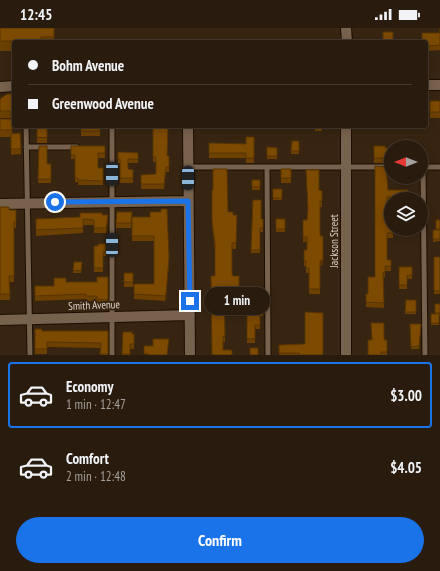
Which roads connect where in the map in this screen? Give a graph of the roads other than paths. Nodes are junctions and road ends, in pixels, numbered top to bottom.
1 (346, 28) edge
2 (347, 40) edge
3 (428, 85) edge
4 (440, 85) edge
5 (12, 86) edge
6 (0, 87) edge
7 (0, 122) edge
8 (12, 122) edge
9 (26, 128) edge
10 (112, 128) edge
11 (188, 128) edge
12 (346, 128) edge
13 (26, 147) junction
14 (81, 147) edge
15 (104, 147) edge
16 (112, 147) junction
17 (188, 167) junction
18 (267, 167) junction
19 (345, 167) junction
20 (384, 167) edge
21 (428, 167) edge
22 (440, 167) edge
23 (422, 184) edge
24 (188, 201) junction
25 (112, 202) junction
26 (26, 203) junction
27 (0, 204) edge
28 (190, 315) junction
29 (111, 317) junction
30 (0, 320) edge
31 (30, 320) junction
32 (30, 355) edge
33 (112, 355) edge
34 (190, 355) edge
35 (268, 355) edge
36 (346, 355) edge
37 (425, 355) edge

1 - 2 street
3 - 4 street
5 - 6 street
7 - 8 lane
9 - 13 lane
10 - 16 lane
11 - 17 street
12 - 19 street, Jackson Street
13 - 14 lane
13 - 26 lane
15 - 16 lane
16 - 25 lane
17 - 18 lane
17 - 24 street
18 - 19 lane
18 - 35 lane
19 - 20 lane
19 - 36 street, Jackson Street
21 - 22 lane
23 - 37 lane
24 - 25 street
24 - 28 street
25 - 26 street
25 - 29 lane
26 - 27 street
26 - 31 lane
28 - 29 street, Smith Avenue
28 - 34 street
29 - 31 street, Smith Avenue
29 - 33 lane
30 - 31 street, Smith Avenue
31 - 32 lane

